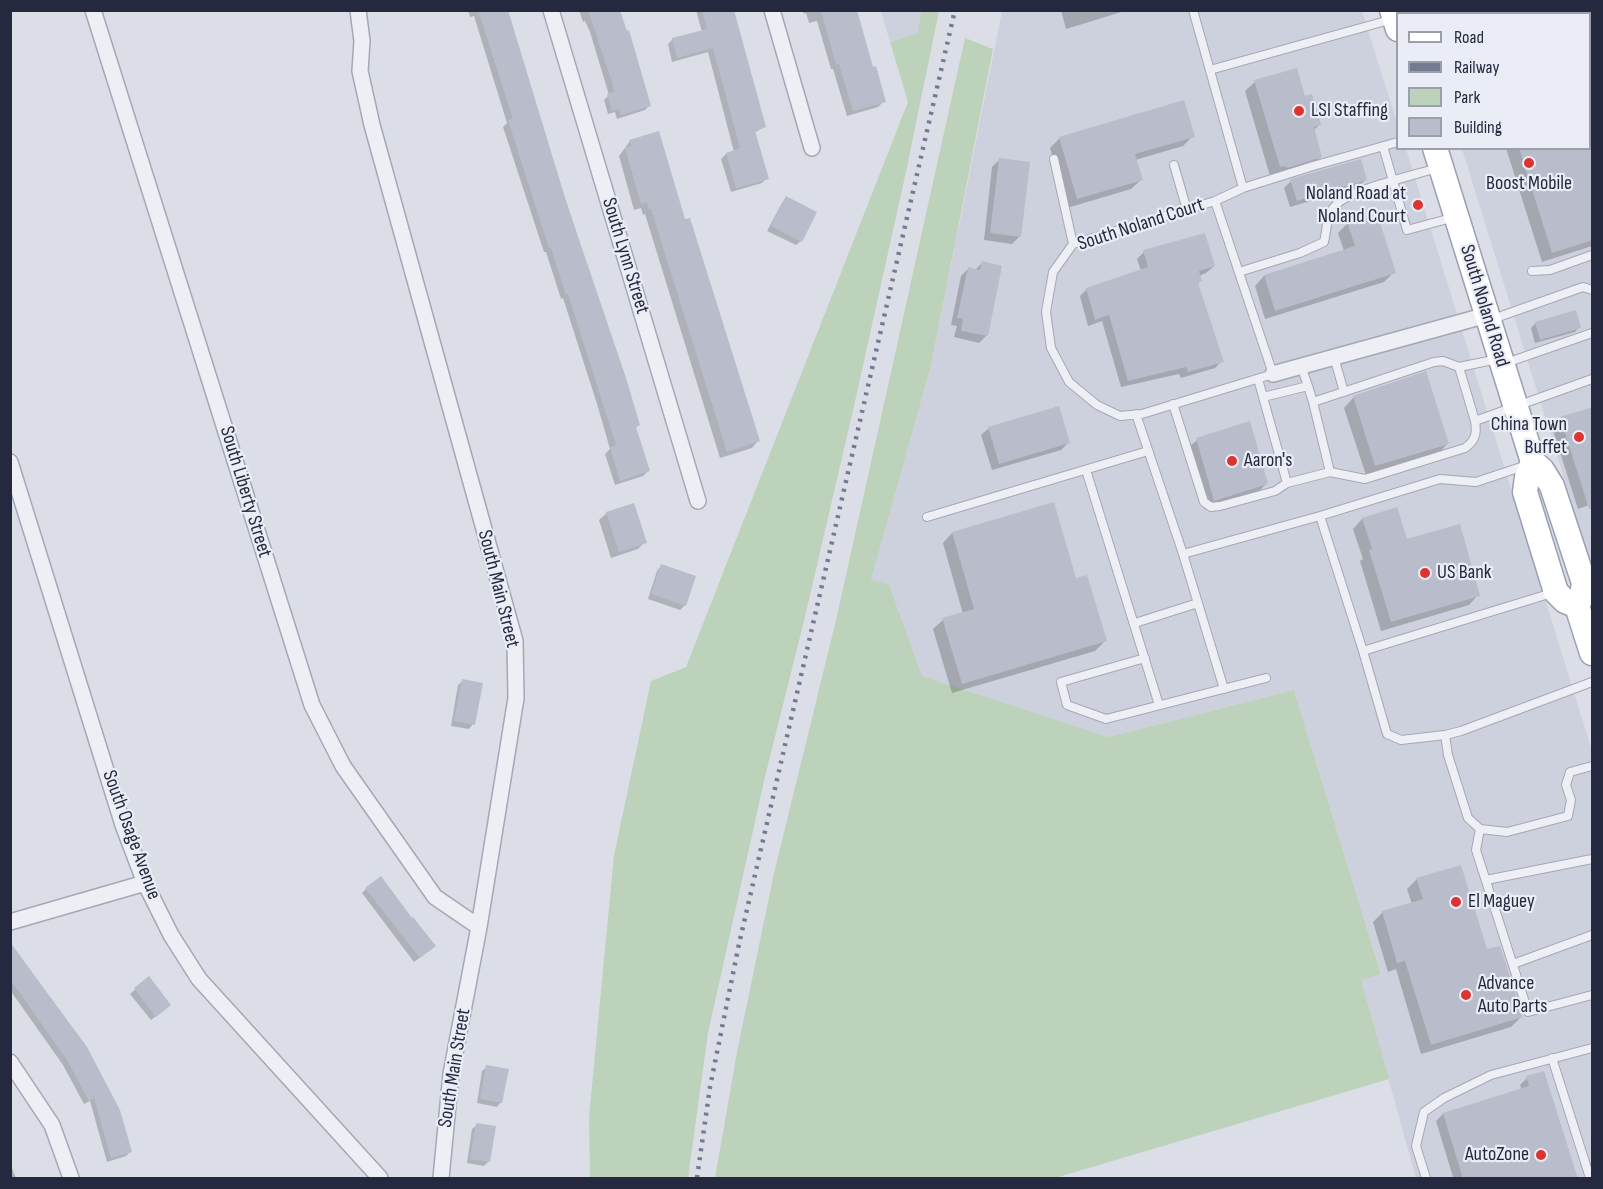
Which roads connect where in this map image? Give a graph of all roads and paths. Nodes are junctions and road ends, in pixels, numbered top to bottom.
1 (93, 10) edge
2 (358, 10) edge
3 (551, 10) edge
4 (772, 10) edge
5 (1193, 10) edge
6 (1394, 19) edge
7 (1210, 70) junction
8 (1396, 143) edge
9 (1383, 146) junction
10 (812, 148) dead end
11 (1438, 158) edge
12 (1054, 159) dead end
13 (1174, 165) dead end
14 (1392, 182) junction
15 (1243, 188) junction
16 (1215, 201) junction
17 (1187, 210) junction
18 (1456, 217) junction
19 (1073, 244) junction
20 (1593, 255) edge
21 (1532, 271) dead end
22 (1239, 272) junction
23 (1593, 290) edge
24 (1488, 317) junction
25 (1593, 333) edge
26 (1334, 357) junction
27 (1502, 361) junction
28 (1301, 366) junction
29 (1459, 367) junction
30 (1273, 374) junction
31 (1258, 379) junction
32 (1593, 379) edge
33 (1308, 386) junction
34 (1344, 392) junction
35 (1263, 397) junction
36 (1313, 402) junction
37 (1173, 404) junction
38 (1516, 406) junction
39 (1136, 414) junction
40 (1475, 421) junction
41 (1148, 451) junction
42 (10, 462) edge
43 (1533, 462) junction
44 (1086, 470) junction
45 (1330, 472) junction
46 (1287, 483) junction
47 (698, 501) dead end
48 (1320, 516) junction
49 (927, 518) dead end
50 (1183, 554) junction
51 (1556, 592) junction
52 (1198, 603) junction
53 (1585, 604) edge
54 (1135, 623) junction
55 (1363, 651) junction
56 (1593, 653) edge
57 (1145, 658) junction
58 (1266, 678) dead end
59 (1593, 682) edge
60 (1224, 689) junction
61 (1160, 705) junction
62 (1445, 735) junction
63 (1593, 766) edge
64 (1480, 829) junction
65 (1593, 859) edge
66 (1486, 880) junction
67 (145, 883) junction
68 (10, 922) edge
69 (479, 927) junction
70 (1593, 934) edge
71 (1513, 964) junction
72 (1593, 995) edge
73 (1593, 1048) edge
74 (1552, 1058) junction
75 (10, 1062) edge
76 (70, 1179) edge
77 (380, 1179) edge
78 (441, 1179) edge
79 (1426, 1179) edge
80 (1590, 1179) edge

1 - 69 street, South Liberty Street
2 - 69 street, South Main Street
3 - 47 street, South Lynn Street
4 - 10 street
5 - 7 lane
6 - 7 lane
7 - 15 lane
8 - 9 lane
9 - 14 lane
9 - 15 lane
11 - 14 lane
11 - 18 main road, South Noland Road
12 - 19 lane
13 - 17 lane
14 - 18 lane
14 - 22 lane
15 - 16 lane
16 - 17 lane, South Noland Court
16 - 22 lane, South Noland Court
17 - 19 lane, South Noland Court
18 - 24 main road, South Noland Road
19 - 39 lane, South Noland Court
20 - 21 lane
22 - 30 lane, South Noland Court
23 - 24 lane
24 - 26 street, South Noland Court
24 - 27 main road, South Noland Road
25 - 27 lane
26 - 28 street, South Noland Court
26 - 34 lane
27 - 29 lane
27 - 38 main road, South Noland Road
28 - 30 street, South Noland Court
28 - 33 lane
29 - 34 lane
29 - 40 lane
30 - 31 lane, South Noland Court
31 - 35 lane
31 - 37 lane, South Noland Court
32 - 38 lane
33 - 35 lane
33 - 36 lane
34 - 36 lane
35 - 46 lane
36 - 45 lane
37 - 39 lane, South Noland Court
37 - 46 lane
38 - 40 lane
38 - 43 main road, South Noland Road
39 - 41 lane
40 - 45 lane
41 - 44 lane
41 - 50 lane
42 - 67 street, South Osage Avenue
43 - 48 lane
43 - 51 main road
43 - 53 main road, South Noland Road
44 - 49 lane
44 - 54 lane
45 - 46 lane
48 - 50 lane
48 - 55 lane
50 - 52 lane
51 - 53 main road
51 - 55 lane
52 - 54 lane
52 - 60 lane
53 - 56 main road, South Noland Road
54 - 57 lane
55 - 62 lane
57 - 61 lane
57 - 61 lane
58 - 60 lane
59 - 62 lane
60 - 61 lane
62 - 64 lane
63 - 64 lane
64 - 66 lane
65 - 66 lane
66 - 71 lane
67 - 68 street
67 - 77 street, South Osage Avenue
69 - 78 street, South Main Street
70 - 71 lane
71 - 72 lane
73 - 74 lane
74 - 79 lane
74 - 80 lane
75 - 76 street

